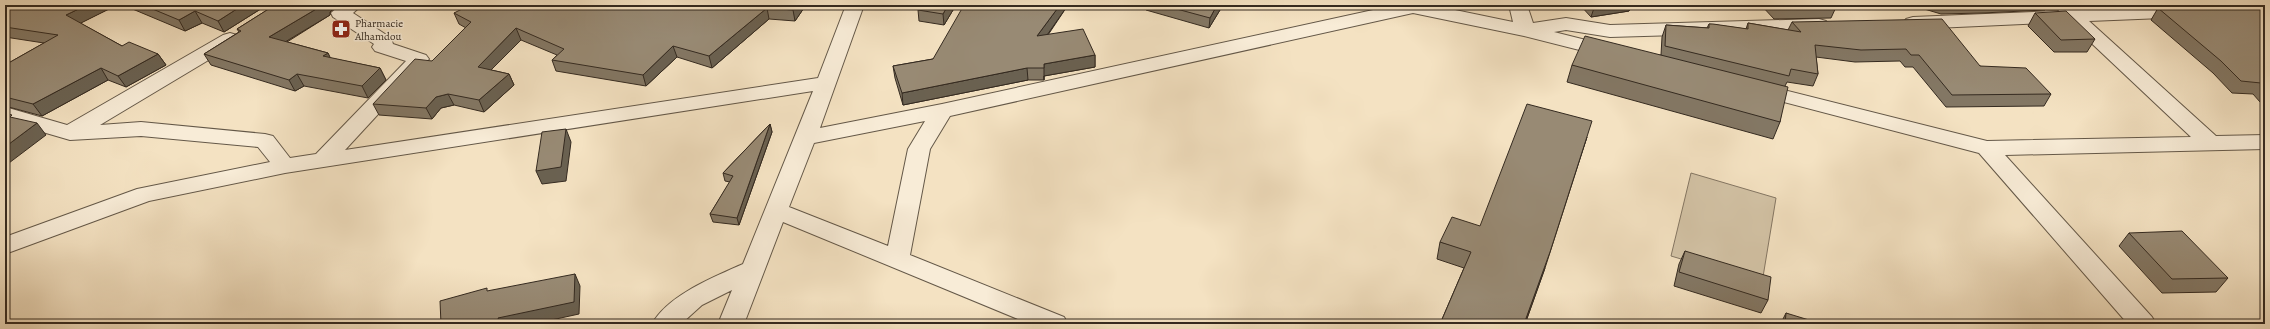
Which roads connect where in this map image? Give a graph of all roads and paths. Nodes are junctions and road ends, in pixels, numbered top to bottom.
1 (353, 5) edge
2 (855, 5) edge
3 (1518, 5) edge
4 (1935, 5) edge
5 (2069, 10) edge
6 (2201, 10) edge
7 (1947, 22) junction
8 (1892, 23) edge
9 (1837, 25) edge
10 (245, 29) edge
11 (1525, 30) junction
12 (1626, 56) edge
13 (826, 83) junction
14 (1741, 85) edge
15 (942, 111) junction
16 (5, 114) edge
17 (70, 133) junction
18 (805, 138) junction
19 (2265, 142) edge
20 (2212, 144) junction
21 (1988, 148) junction
22 (323, 160) junction
23 (285, 166) junction
24 (776, 210) junction
25 (5, 246) edge
26 (897, 259) junction
27 (751, 270) junction
28 (665, 324) edge
29 (731, 324) edge
30 (1055, 324) edge
31 (2143, 324) edge

1 - 22 street
2 - 13 street
3 - 11 street
4 - 7 street
5 - 6 street
5 - 7 street
5 - 20 street
7 - 8 street
9 - 11 street
10 - 17 street
11 - 12 street
11 - 15 street
13 - 18 street
13 - 22 street
14 - 21 street
15 - 18 street
15 - 26 street
16 - 17 street
17 - 23 street
18 - 24 street
19 - 20 street
20 - 21 street
21 - 31 street
22 - 23 street
23 - 25 street
24 - 26 street
24 - 27 street
26 - 30 street
27 - 28 street
27 - 29 street

